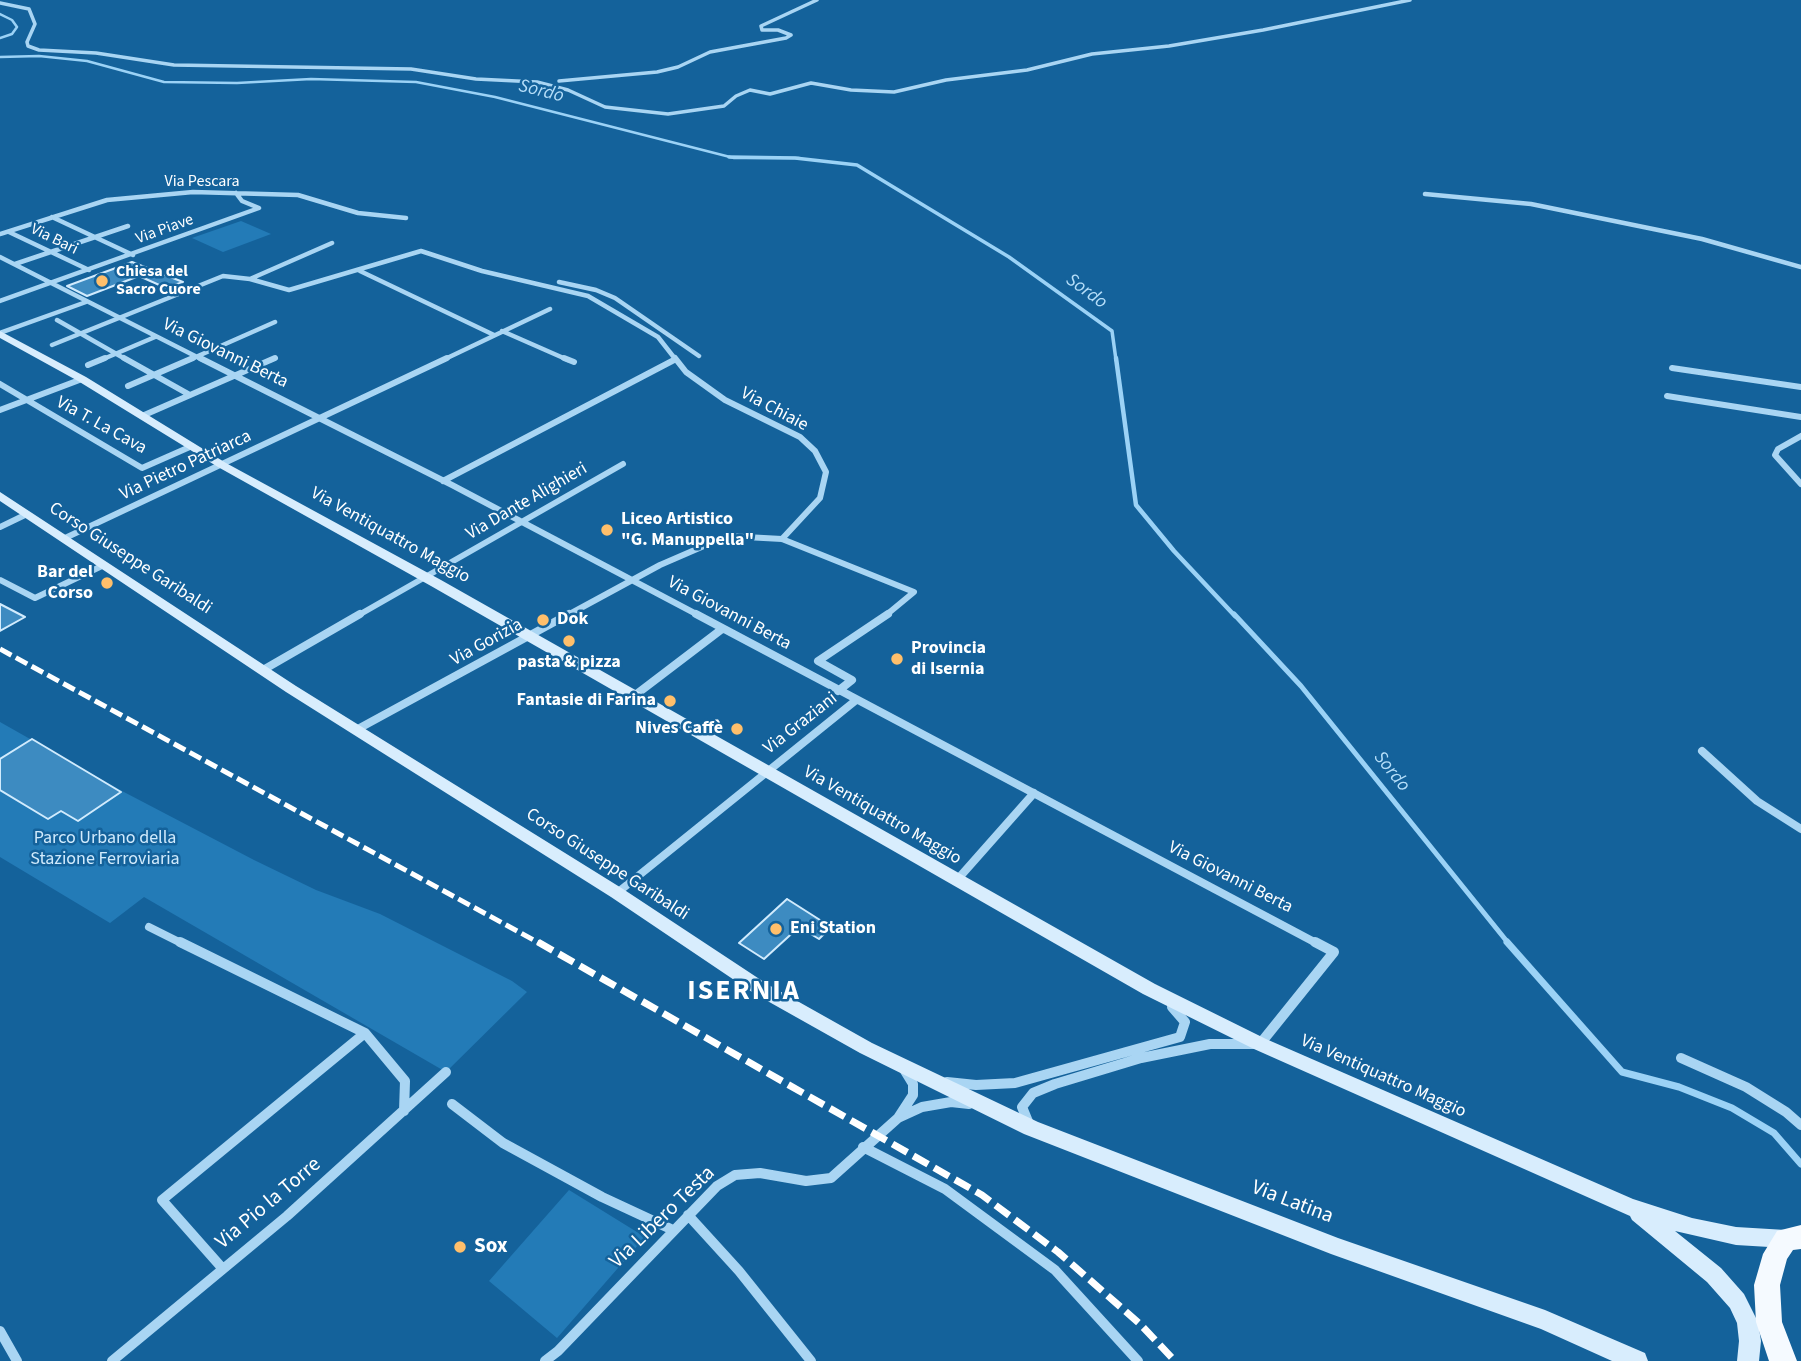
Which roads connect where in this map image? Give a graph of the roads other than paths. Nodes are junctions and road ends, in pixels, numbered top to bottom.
1 (817, 0) edge
2 (1410, 0) edge
3 (0, 3) edge
4 (559, 81) dead end
5 (236, 193) junction
6 (1425, 194) dead end
7 (51, 217) junction
8 (407, 218) dead end
9 (128, 226) dead end
10 (9, 232) junction
11 (0, 234) edge
12 (95, 237) junction
13 (332, 243) dead end
14 (51, 252) junction
15 (133, 255) junction
16 (0, 257) edge
17 (15, 264) junction
18 (1801, 267) edge
19 (89, 270) junction
20 (359, 271) junction
21 (250, 279) junction
22 (534, 281) junction
23 (51, 284) junction
24 (0, 301) edge
25 (86, 302) junction
26 (550, 309) dead end
27 (117, 318) junction
28 (57, 320) dead end
29 (275, 323) dead end
30 (502, 331) junction
31 (79, 333) junction
32 (0, 334) edge
33 (494, 335) junction
34 (155, 337) junction
35 (52, 345) dead end
36 (115, 353) junction
37 (699, 356) dead end
38 (195, 357) junction
39 (275, 358) dead end
40 (674, 360) junction
41 (574, 362) dead end
42 (88, 365) dead end
43 (1672, 368) dead end
44 (154, 375) junction
45 (234, 376) junction
46 (82, 379) junction
47 (0, 384) edge
48 (128, 386) dead end
49 (1801, 387) edge
50 (190, 395) junction
51 (1667, 396) dead end
52 (27, 400) junction
53 (0, 410) edge
54 (142, 416) junction
55 (1801, 417) edge
56 (320, 418) junction
57 (1801, 436) edge
58 (192, 446) junction
59 (623, 464) dead end
60 (222, 465) junction
61 (443, 481) junction
62 (1801, 484) edge
63 (0, 496) edge
64 (27, 514) junction
65 (522, 523) junction
66 (0, 527) edge
67 (63, 538) junction
68 (782, 539) junction
69 (104, 565) junction
70 (425, 578) junction
71 (0, 580) edge
72 (633, 580) junction
73 (722, 628) junction
74 (529, 638) junction
75 (263, 670) junction
76 (838, 691) junction
77 (633, 696) junction
78 (855, 701) junction
79 (356, 730) junction
80 (1702, 751) dead end
81 (765, 772) junction
82 (1034, 793) junction
83 (1801, 829) edge
84 (957, 880) junction
85 (617, 893) junction
86 (149, 927) dead end
87 (1149, 989) junction
88 (365, 1033) junction
89 (1260, 1044) junction
90 (1681, 1058) dead end
91 (901, 1065) junction
92 (446, 1072) dead end
93 (933, 1081) junction
94 (452, 1104) dead end
95 (990, 1106) junction
96 (404, 1111) junction
97 (898, 1118) junction
98 (1801, 1125) edge
99 (1031, 1128) junction
100 (863, 1147) junction
101 (1630, 1207) junction
102 (688, 1215) junction
103 (673, 1230) junction
104 (1793, 1238) edge
105 (223, 1269) junction
106 (0, 1331) edge
107 (18, 1361) edge
108 (112, 1361) edge
109 (545, 1361) edge
110 (811, 1361) edge
111 (1138, 1361) edge
112 (1637, 1361) edge
113 (1748, 1361) edge
114 (1783, 1361) edge

1 - 4 street
2 - 3 street
5 - 7 street, Via Pescara
5 - 8 street, Via Pescara
5 - 15 street, Via Piave
6 - 18 street
7 - 10 street, Via Pescara
7 - 12 street
9 - 12 street
10 - 11 street, Via Pescara
10 - 14 street, Via Bari
12 - 14 street
12 - 15 street
13 - 21 street
14 - 17 street
14 - 19 street, Via Bari
15 - 19 street, Via Piave
16 - 17 street, Via Giovanni Berta
17 - 23 street, Via Giovanni Berta
19 - 23 street, Via Piave
20 - 21 street
20 - 22 street
20 - 33 street
21 - 27 street
22 - 37 street
22 - 40 street
23 - 24 street, Via Piave
23 - 25 street, Via Giovanni Berta
25 - 27 street, Via Giovanni Berta
25 - 32 street
26 - 30 street, Via Pietro Patriarca
27 - 31 street
27 - 34 street, Via Giovanni Berta
28 - 31 street
29 - 38 street
30 - 33 street, Via Pietro Patriarca
30 - 41 street
31 - 35 street
31 - 36 street
32 - 46 main road, Via Ventiquattro Maggio
33 - 56 street, Via Pietro Patriarca
34 - 36 street
34 - 38 street, Via Giovanni Berta
36 - 42 street
36 - 44 street
38 - 44 street
38 - 45 street, Via Giovanni Berta
39 - 45 street
40 - 61 street
40 - 68 street, Via Chiaie
43 - 49 street
44 - 48 street
44 - 50 street
45 - 50 street
45 - 56 street, Via Giovanni Berta
46 - 52 street
46 - 54 main road, Via Ventiquattro Maggio
47 - 52 street, Via T. La Cava
50 - 54 street
51 - 55 street
52 - 53 street
52 - 58 street, Via T. La Cava
54 - 58 main road, Via Ventiquattro Maggio
56 - 60 street, Via Pietro Patriarca
56 - 61 street, Via Giovanni Berta
57 - 62 street
58 - 60 main road, Via Ventiquattro Maggio
59 - 65 street, Via Dante Alighieri
60 - 67 street, Via Pietro Patriarca
60 - 70 main road, Via Ventiquattro Maggio
61 - 65 street, Via Giovanni Berta
63 - 64 main road, Corso Giuseppe Garibaldi
64 - 66 street
64 - 67 main road, Corso Giuseppe Garibaldi
65 - 70 street, Via Dante Alighieri
65 - 72 street, Via Giovanni Berta
67 - 69 main road, Corso Giuseppe Garibaldi
68 - 72 street, Via Gorizia
68 - 76 street, Via Gorizia
69 - 71 street
69 - 75 main road, Corso Giuseppe Garibaldi
70 - 74 main road, Via Ventiquattro Maggio
70 - 75 street, Via Dante Alighieri
72 - 73 street, Via Giovanni Berta
72 - 74 street, Via Gorizia
73 - 76 street, Via Giovanni Berta
73 - 77 street
74 - 77 main road, Via Ventiquattro Maggio
74 - 79 street, Via Gorizia
75 - 79 main road, Corso Giuseppe Garibaldi
76 - 78 street, Via Giovanni Berta
77 - 81 main road, Via Ventiquattro Maggio
78 - 81 street, Via Graziani
78 - 82 street, Via Giovanni Berta
79 - 85 main road, Corso Giuseppe Garibaldi
80 - 83 street
81 - 84 main road, Via Ventiquattro Maggio
81 - 85 street, Via Graziani
82 - 84 street
82 - 89 street, Via Giovanni Berta
84 - 87 main road, Via Ventiquattro Maggio
85 - 91 main road, Corso Giuseppe Garibaldi
86 - 88 street
87 - 89 main road, Via Ventiquattro Maggio
87 - 93 street, Corso Giuseppe Garibaldi
88 - 96 street
88 - 105 street
89 - 99 street
89 - 101 main road, Via Ventiquattro Maggio
90 - 98 street
91 - 93 main road, Corso Giuseppe Garibaldi
91 - 97 street, Via Libero Testa
92 - 96 street, Via Pio la Torre
93 - 95 main road, Via Latina
94 - 103 street
95 - 97 street, Via Libero Testa
95 - 99 main road, Via Latina
96 - 105 street, Via Pio la Torre
97 - 100 street, Via Libero Testa
99 - 112 main road, Via Latina
100 - 102 street, Via Libero Testa
100 - 111 street
101 - 104 main road, Via Ventiquattro Maggio
101 - 113 main road
102 - 103 street, Via Libero Testa
102 - 110 street
103 - 109 street, Via Libero Testa
104 - 114 main road
105 - 108 street, Via Pio la Torre
106 - 107 street

